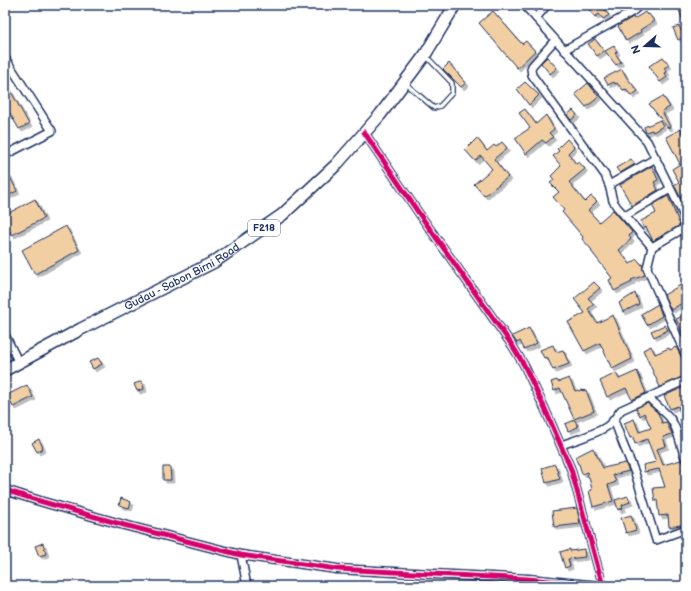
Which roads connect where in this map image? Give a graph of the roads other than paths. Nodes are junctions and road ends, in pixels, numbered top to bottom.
1 (455, 5) edge
2 (524, 5) edge
3 (547, 5) edge
4 (640, 5) edge
5 (536, 18) junction
6 (555, 40) junction
7 (564, 50) junction
8 (425, 55) junction
9 (5, 58) edge
10 (405, 83) junction
11 (364, 132) junction
12 (5, 155) edge
13 (656, 158) junction
14 (609, 185) junction
15 (670, 189) junction
16 (625, 216) junction
17 (686, 220) edge
18 (686, 227) edge
19 (652, 247) junction
20 (5, 335) edge
21 (686, 356) edge
22 (19, 363) junction
23 (5, 370) edge
24 (686, 380) edge
25 (649, 398) junction
26 (614, 420) junction
27 (561, 445) junction
28 (686, 460) edge
29 (5, 490) edge
30 (686, 529) edge
31 (241, 555) junction
32 (247, 586) edge
33 (599, 586) edge
34 (603, 586) edge

1 - 8 main road, Gudau - Sabon Birni Road / F218
2 - 5 street
3 - 5 street
4 - 7 street
5 - 6 street
6 - 7 street
6 - 14 street
7 - 13 street
8 - 10 main road, Gudau - Sabon Birni Road / F218
8 - 10 lane
9 - 12 street
10 - 11 main road, Gudau - Sabon Birni Road / F218
11 - 22 main road, Gudau - Sabon Birni Road / F218
11 - 27 street
13 - 14 street
13 - 15 street
14 - 16 street
15 - 16 street
15 - 17 street
16 - 19 street
18 - 19 street
19 - 21 street
20 - 22 street
22 - 23 main road, Gudau - Sabon Birni Road / F218
24 - 25 street
25 - 26 street
25 - 28 street
26 - 27 street
26 - 30 street
27 - 34 street
29 - 31 street
31 - 32 street
31 - 33 street

